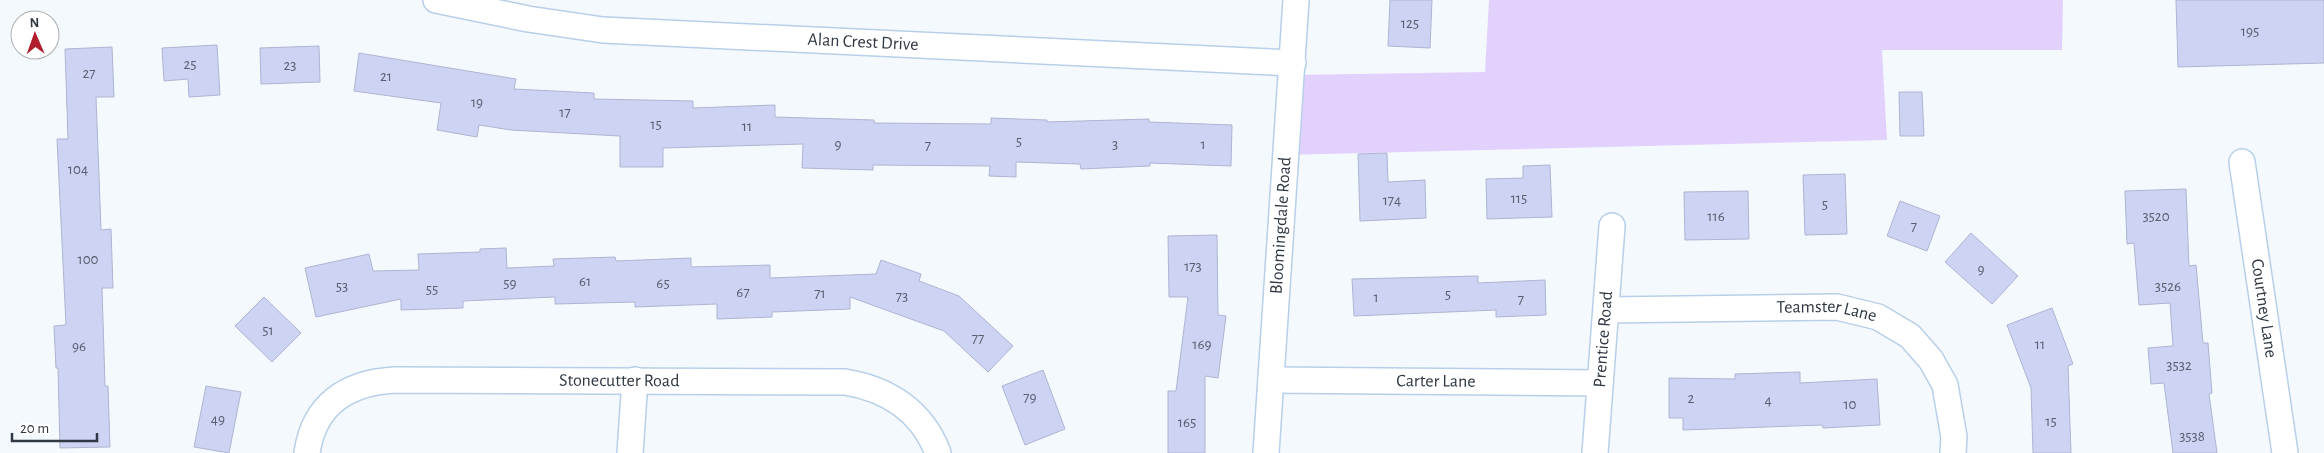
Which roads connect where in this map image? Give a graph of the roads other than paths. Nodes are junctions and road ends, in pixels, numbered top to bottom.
1 (436, 0) edge
2 (1296, 0) edge
3 (1293, 63) junction
4 (2242, 162) dead end
5 (1612, 226) dead end
6 (1607, 310) junction
7 (635, 380) junction
8 (1271, 380) junction
9 (1600, 383) junction
10 (307, 453) edge
11 (630, 453) edge
12 (938, 453) edge
13 (1266, 453) edge
14 (1595, 453) edge
15 (1952, 453) edge
16 (2285, 453) edge

1 - 3 street, Alan Crest Drive
2 - 3 street, Bloomingdale Road
3 - 8 street, Bloomingdale Road
4 - 16 street, Courtney Lane
5 - 6 street, Prentice Road
6 - 9 street, Prentice Road
6 - 15 street, Teamster Lane
7 - 10 street, Stonecutter Road
7 - 11 street
7 - 12 street, Stonecutter Road
8 - 9 street, Carter Lane
8 - 13 street, Bloomingdale Road
9 - 14 street, Prentice Road

